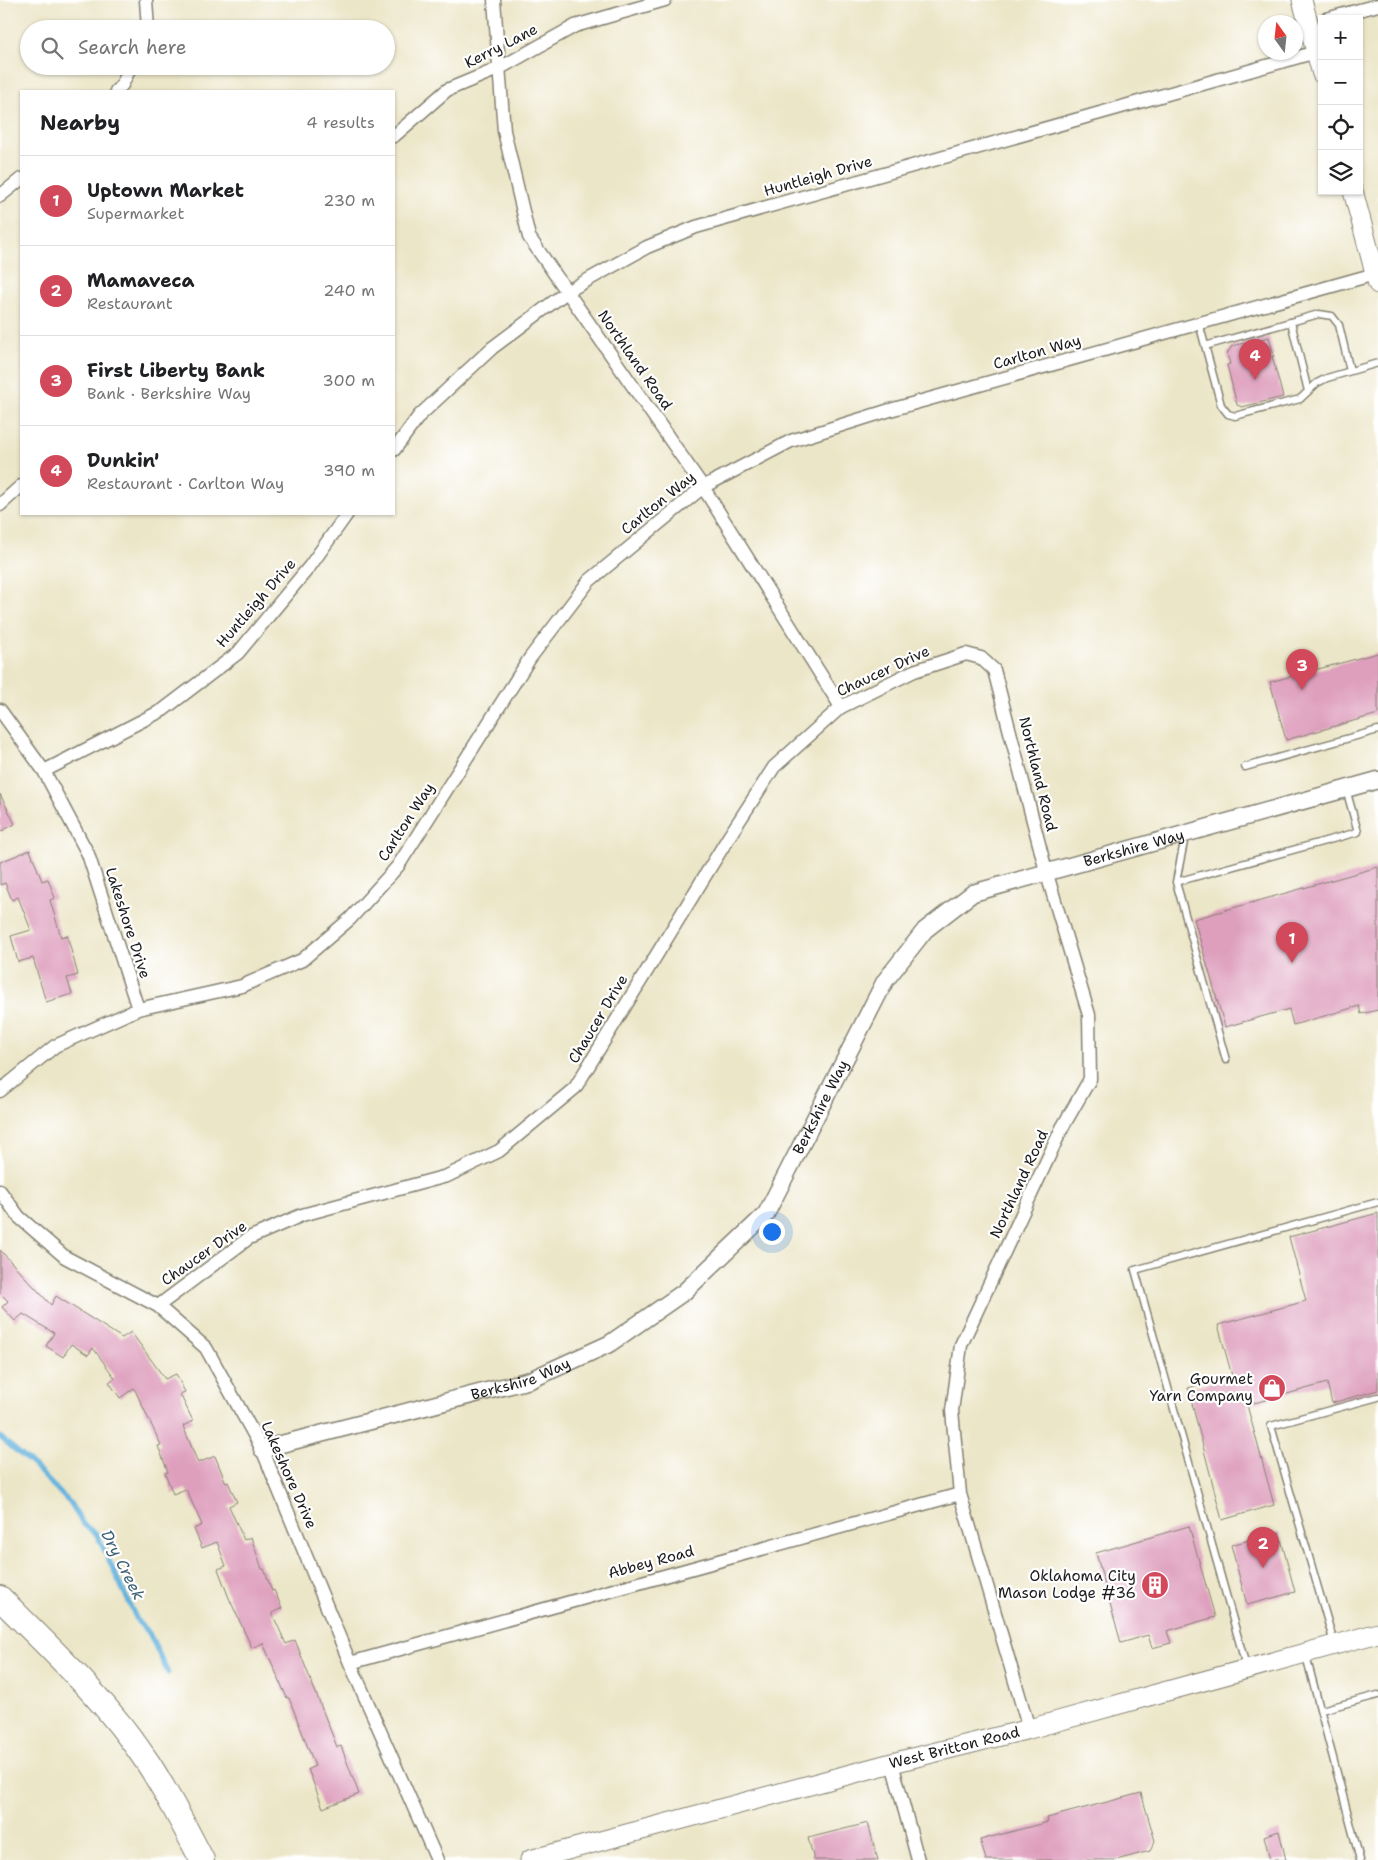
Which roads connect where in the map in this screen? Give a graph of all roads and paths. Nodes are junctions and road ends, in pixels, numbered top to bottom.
1 (146, 0) edge
2 (494, 0) edge
3 (665, 0) edge
4 (1302, 0) edge
5 (1378, 5) edge
6 (1341, 15) edge
7 (147, 20) edge
8 (1315, 22) edge
9 (1316, 52) junction
10 (1318, 60) edge
11 (500, 68) junction
12 (127, 75) edge
13 (117, 90) edge
14 (395, 135) edge
15 (20, 180) edge
16 (1355, 195) edge
17 (0, 196) edge
18 (1372, 236) edge
19 (1377, 279) edge
20 (568, 292) junction
21 (1291, 322) junction
22 (1199, 323) junction
23 (1205, 346) junction
24 (1378, 363) edge
25 (1350, 371) junction
26 (1308, 391) junction
27 (395, 449) edge
28 (20, 487) edge
29 (703, 487) junction
30 (0, 505) edge
31 (347, 515) edge
32 (981, 658) joint
33 (841, 707) junction
34 (0, 710) edge
35 (1378, 730) edge
36 (1245, 767) dead end
37 (44, 771) junction
38 (1378, 780) edge
39 (1346, 789) junction
40 (1185, 834) junction
41 (1046, 871) junction
42 (1176, 882) junction
43 (138, 1009) junction
44 (1226, 1060) dead end
45 (0, 1092) edge
46 (0, 1191) edge
47 (1378, 1202) edge
48 (158, 1306) junction
49 (1378, 1397) edge
50 (262, 1449) junction
51 (960, 1494) junction
52 (0, 1598) edge
53 (1378, 1633) edge
54 (1334, 1644) junction
55 (1305, 1652) junction
56 (350, 1663) junction
57 (1247, 1668) junction
58 (1378, 1695) edge
59 (1321, 1710) junction
60 (1029, 1729) junction
61 (892, 1763) junction
62 (202, 1860) edge
63 (437, 1860) edge
64 (530, 1860) edge
65 (918, 1860) edge
66 (1360, 1860) edge

1 - 7 street
2 - 11 street, Northland Road
3 - 11 street, Kerry Lane
4 - 8 main road
5 - 6 street
8 - 9 main road
9 - 10 main road
9 - 20 street, Huntleigh Drive
11 - 14 street, Kerry Lane
11 - 20 street, Northland Road
12 - 13 street
15 - 17 street
16 - 18 main road
18 - 19 main road
19 - 22 street, Carlton Way
20 - 27 street, Huntleigh Drive
20 - 29 street, Northland Road
21 - 23 lane
21 - 25 lane
21 - 26 lane
22 - 23 lane
22 - 29 street, Carlton Way
23 - 26 lane
24 - 25 lane
25 - 26 lane
28 - 30 street
29 - 33 street, Northland Road
29 - 43 street, Carlton Way
31 - 37 street, Huntleigh Drive
32 - 33 street, Chaucer Drive
32 - 41 street, Northland Road
33 - 48 street, Chaucer Drive
34 - 37 street, Lakeshore Drive
35 - 36 lane
37 - 43 street, Lakeshore Drive
38 - 39 street, Berkshire Way
39 - 40 street, Berkshire Way
39 - 42 lane
40 - 41 street, Berkshire Way
40 - 42 lane
41 - 50 street, Berkshire Way
41 - 51 street, Northland Road
42 - 44 lane
43 - 45 street
46 - 48 street, Lakeshore Drive
47 - 57 lane
48 - 50 street, Lakeshore Drive
49 - 54 lane
50 - 56 street, Lakeshore Drive
51 - 56 street, Abbey Road
51 - 60 street, Northland Road
52 - 62 highway
53 - 54 main road, West Britton Road
54 - 55 main road, West Britton Road
55 - 57 main road, West Britton Road
55 - 59 lane
56 - 63 street, Lakeshore Drive
57 - 60 main road, West Britton Road
58 - 59 lane
59 - 66 lane
60 - 61 main road, West Britton Road
61 - 64 main road, West Britton Road
61 - 65 street

